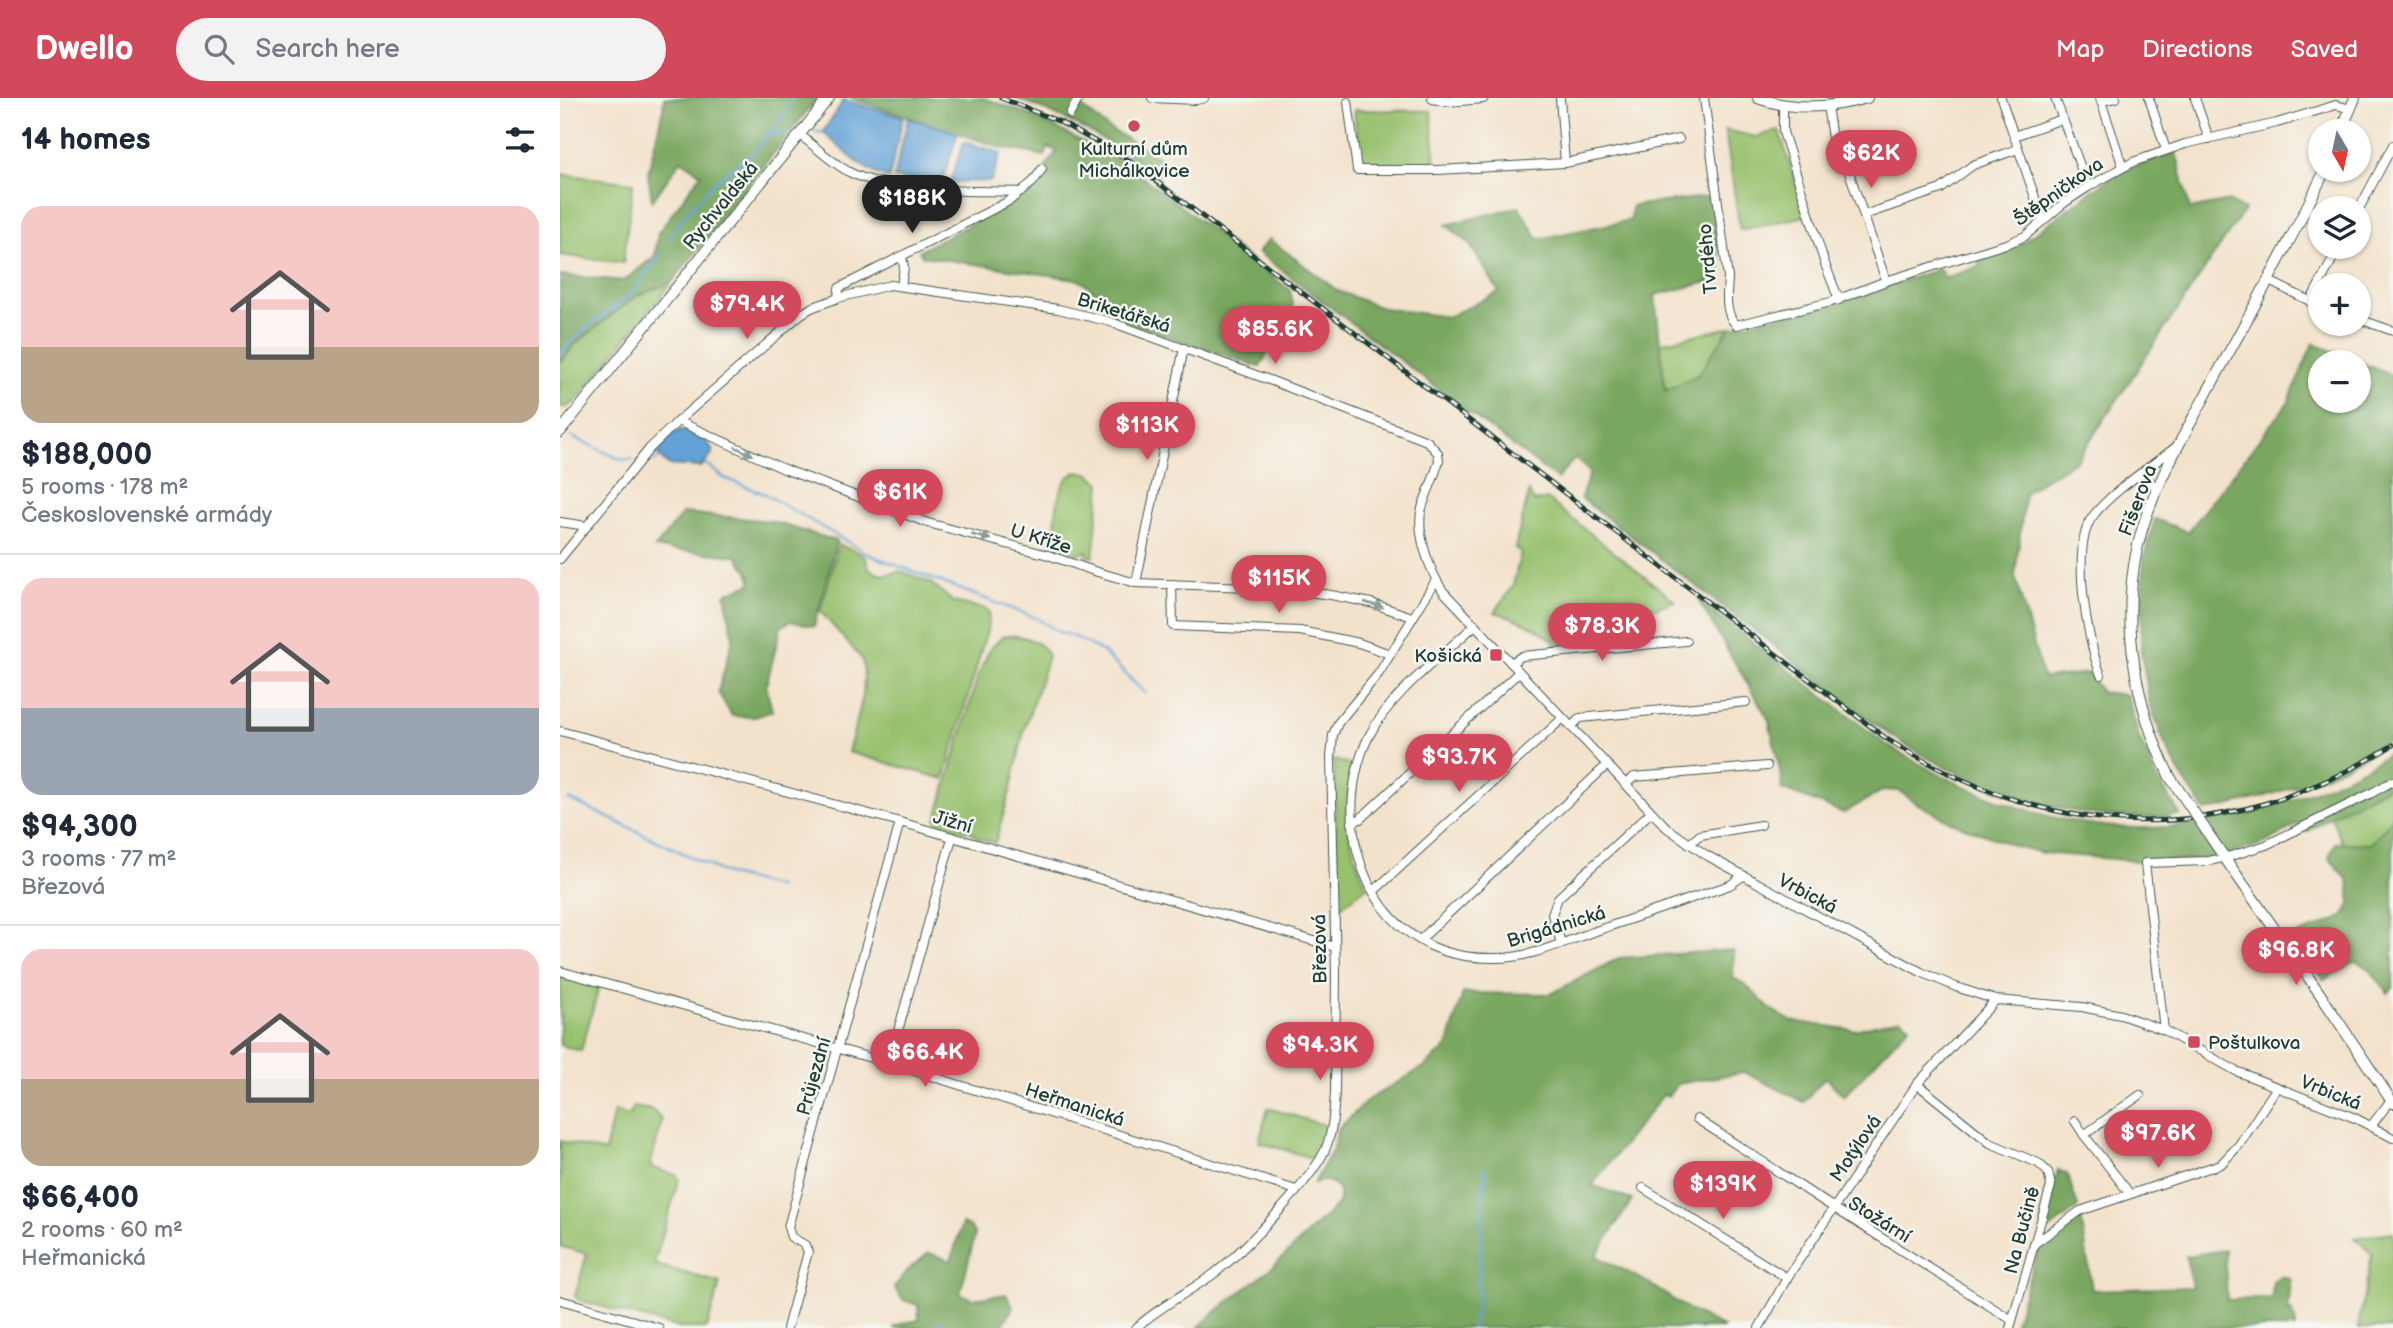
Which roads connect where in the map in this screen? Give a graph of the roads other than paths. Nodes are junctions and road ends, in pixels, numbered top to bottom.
1 (1079, 98) edge
2 (1152, 98) edge
3 (1204, 98) edge
4 (1433, 98) edge
5 (1483, 98) edge
6 (1560, 98) edge
7 (1704, 98) edge
8 (1758, 98) edge
9 (1867, 98) edge
10 (2001, 98) edge
11 (2055, 98) edge
12 (2116, 98) edge
13 (2150, 98) edge
14 (2195, 98) edge
15 (2355, 98) edge
16 (826, 99) edge
17 (2101, 100) edge
18 (1348, 102) dead end
19 (1783, 105) junction
20 (1827, 106) junction
21 (2351, 110) junction
22 (1070, 114) dead end
23 (2062, 119) junction
24 (2347, 119) edge
25 (800, 135) junction
26 (2014, 136) junction
27 (1679, 139) dead end
28 (2209, 139) junction
29 (2393, 145) edge
30 (2018, 149) junction
31 (2166, 150) junction
32 (1565, 163) junction
33 (2123, 167) junction
34 (1042, 169) dead end
35 (2319, 182) edge
36 (2088, 187) junction
37 (1021, 192) junction
38 (2366, 196) edge
39 (1864, 215) junction
40 (2043, 221) junction
41 (902, 257) junction
42 (1886, 281) junction
43 (2267, 281) junction
44 (901, 286) junction
45 (838, 298) junction
46 (1839, 300) junction
47 (2308, 301) edge
48 (1826, 304) joint
49 (2371, 323) edge
50 (2393, 331) edge
51 (1184, 348) junction
52 (678, 421) junction
53 (560, 432) edge
54 (1427, 441) joint
55 (2179, 444) junction
56 (2138, 477) junction
57 (2158, 489) junction
58 (560, 522) edge
59 (587, 526) junction
60 (563, 556) edge
61 (1436, 580) junction
62 (1136, 583) junction
63 (1172, 584) junction
64 (1412, 617) junction
65 (1475, 625) junction
66 (1686, 641) dead end
67 (1390, 654) junction
68 (1511, 663) junction
69 (1519, 672) junction
70 (2101, 675) dead end
71 (1746, 702) dead end
72 (1563, 718) junction
73 (1571, 727) junction
74 (560, 731) edge
75 (1607, 765) junction
76 (1767, 766) dead end
77 (2393, 781) edge
78 (1625, 785) junction
79 (1651, 812) junction
80 (900, 822) junction
81 (1352, 823) junction
82 (1762, 825) dead end
83 (953, 838) junction
84 (1689, 844) junction
85 (2223, 856) junction
86 (1742, 876) junction
87 (1374, 891) junction
88 (1420, 940) junction
89 (1561, 943) junction
90 (1335, 947) junction
91 (560, 971) edge
92 (1996, 1000) junction
93 (2164, 1030) junction
94 (837, 1048) junction
95 (889, 1063) junction
96 (1917, 1084) junction
97 (2277, 1087) junction
98 (2140, 1095) dead end
99 (2392, 1102) edge
100 (1697, 1119) dead end
101 (2076, 1121) dead end
102 (2371, 1126) junction
103 (2084, 1135) junction
104 (2393, 1138) edge
105 (1643, 1188) dead end
106 (1296, 1190) junction
107 (2130, 1194) junction
108 (1834, 1208) junction
109 (2034, 1244) junction
110 (1787, 1278) junction
111 (560, 1300) edge
112 (2011, 1324) edge
113 (659, 1328) edge
114 (788, 1328) edge
115 (1136, 1328) edge
116 (1759, 1328) edge

1 - 22 street
2 - 3 street
4 - 5 street
6 - 32 street
7 - 48 street, Tvrdého
8 - 19 street
9 - 20 street
10 - 26 street
11 - 23 street
12 - 17 street
13 - 31 street
14 - 28 street
15 - 21 street
16 - 25 street, Rychvaldská
17 - 33 street
18 - 32 street
19 - 20 street
19 - 46 street
20 - 39 street
21 - 24 street
21 - 28 street, Štěpničkova
23 - 26 street
23 - 36 street
25 - 37 street
25 - 53 street, Rychvaldská
26 - 30 street
27 - 32 street
28 - 31 street, Štěpničkova
29 - 38 street
30 - 39 street
30 - 40 street
31 - 33 street, Štěpničkova
33 - 36 street, Štěpničkova
34 - 37 street
35 - 43 street, Fišerova
36 - 40 street, Štěpničkova
37 - 41 street
39 - 42 street
40 - 42 street, Štěpničkova
41 - 44 street
41 - 45 street
42 - 46 street, Štěpničkova
43 - 47 street
43 - 55 street, Fišerova
44 - 45 street, Briketářská
44 - 51 street, Briketářská
45 - 52 street
46 - 48 street, Štěpničkova
49 - 50 street
51 - 54 street, Briketářská
51 - 62 street
52 - 59 street
52 -> 62 street, U Kříže
54 - 61 street, Vrbická
55 - 56 street
55 - 57 street, Fišerova
56 - 57 street
56 - 70 street
57 - 85 street, Fišerova, bridge
58 - 59 street
59 - 60 street
61 - 64 street
61 - 65 street, Vrbická
62 - 63 street, U Kříže
63 -> 64 street, U Kříže
63 - 67 street
64 - 67 street
65 - 68 street, Vrbická
65 - 81 street, Brigádnická
66 - 68 street
67 - 90 street, Březová
68 - 69 street, Vrbická
69 - 72 street, Vrbická
69 - 81 street
71 - 73 street
72 - 73 street, Vrbická
72 - 87 street
73 - 75 street, Vrbická
74 - 80 street, Jižní
75 - 78 street, Vrbická
75 - 88 street
76 - 78 street
77 - 85 street
78 - 79 street, Vrbická
79 - 84 street, Vrbická
79 - 89 street
80 - 83 street, Jižní
80 - 94 street, Průjezdní
81 - 87 street, Brigádnická
82 - 84 street
83 - 90 street, Jižní
83 - 95 street
84 - 86 street, Vrbická
85 - 93 street
85 - 99 street, Fišerova
86 - 89 street, Brigádnická
86 - 92 street, Vrbická
87 - 88 street, Brigádnická
88 - 89 street, Brigádnická
90 - 106 street, Březová
91 - 94 street, Heřmanická
92 - 93 street, Vrbická
92 - 96 street, Motýlová
93 - 97 street, Vrbická
94 - 95 street, Heřmanická
94 - 114 street, Průjezdní
95 - 106 street, Heřmanická
96 - 108 street, Motýlová
96 - 109 street, Na Bučině
97 - 102 street, Vrbická
97 - 107 street
98 - 103 street
99 - 102 street
100 - 108 street, Stožární
101 - 103 street
102 - 104 street, Vrbická
103 - 107 street
105 - 110 street
106 - 115 street, Březová
107 - 109 street
108 - 110 street, Motýlová
108 - 112 street, Stožární
109 - 112 street, Na Bučině
110 - 116 street, Motýlová
111 - 113 street

